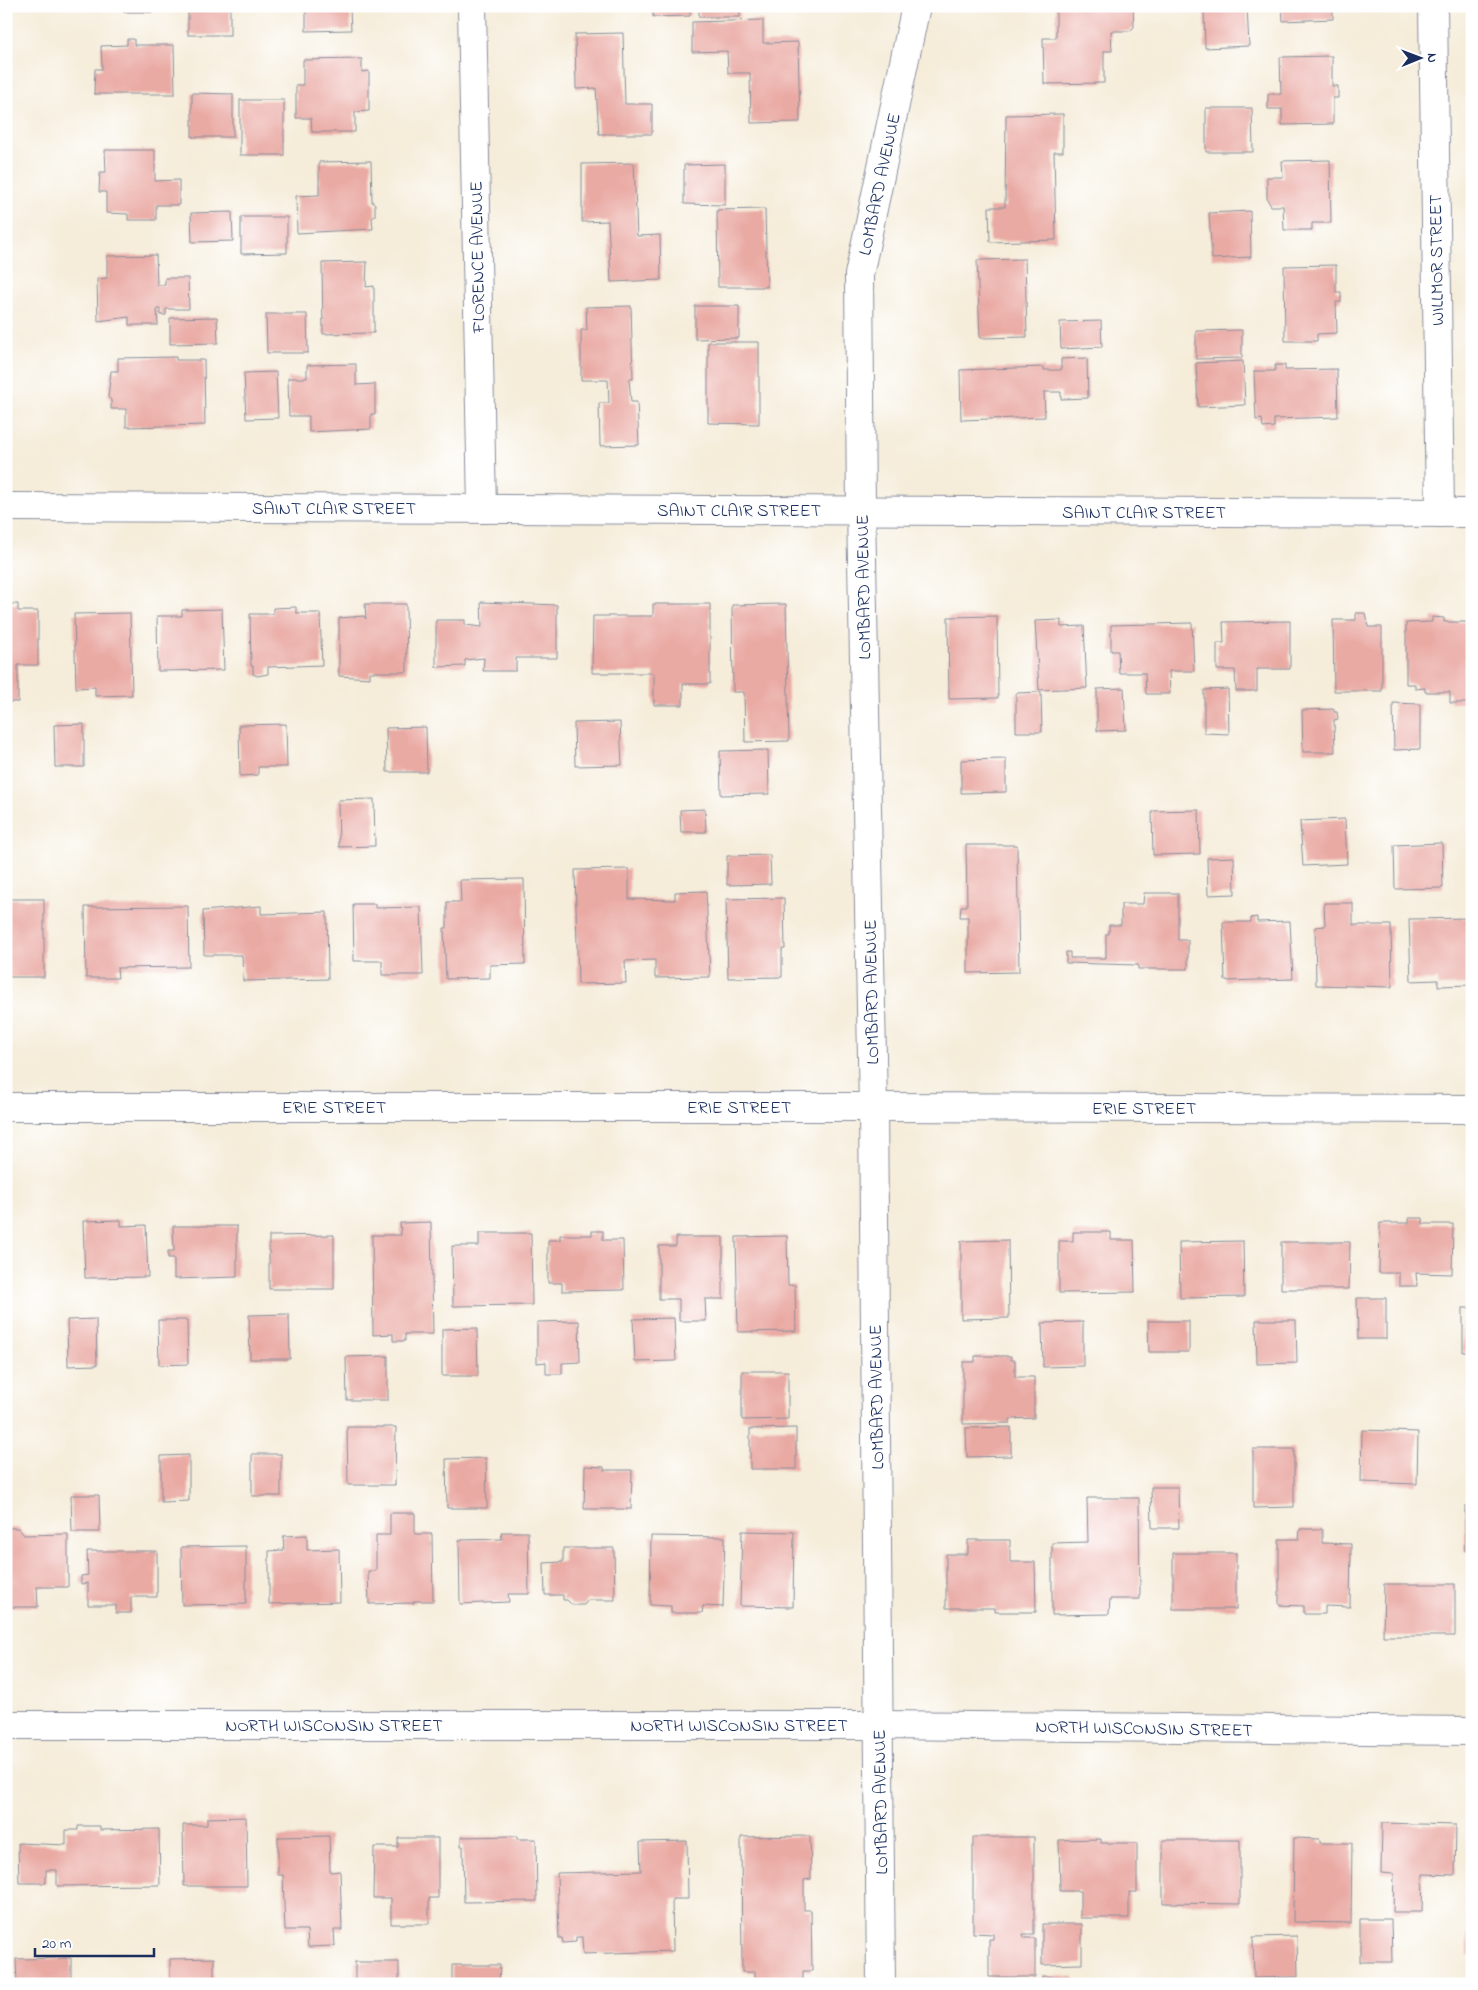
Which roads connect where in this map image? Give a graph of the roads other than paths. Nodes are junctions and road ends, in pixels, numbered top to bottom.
1 (472, 6) edge
2 (916, 6) edge
3 (1433, 6) edge
4 (6, 507) edge
5 (482, 509) junction
6 (861, 510) junction
7 (1440, 513) junction
8 (1472, 513) edge
9 (873, 1107) junction
10 (6, 1108) edge
11 (1472, 1109) edge
12 (879, 1725) junction
13 (6, 1726) edge
14 (1472, 1731) edge
15 (881, 1984) edge

1 - 5 street, FLORENCE AVENUE
2 - 6 street, LOMBARD AVENUE
3 - 7 street, WILLMOR STREET
4 - 5 street, SAINT CLAIR STREET
5 - 6 street, SAINT CLAIR STREET
6 - 7 street, SAINT CLAIR STREET
6 - 9 street, LOMBARD AVENUE
7 - 8 street, SAINT CLAIR STREET
9 - 10 street, ERIE STREET
9 - 11 street, ERIE STREET
9 - 12 street, LOMBARD AVENUE
12 - 13 street, NORTH WISCONSIN STREET
12 - 14 street, NORTH WISCONSIN STREET
12 - 15 street, LOMBARD AVENUE

